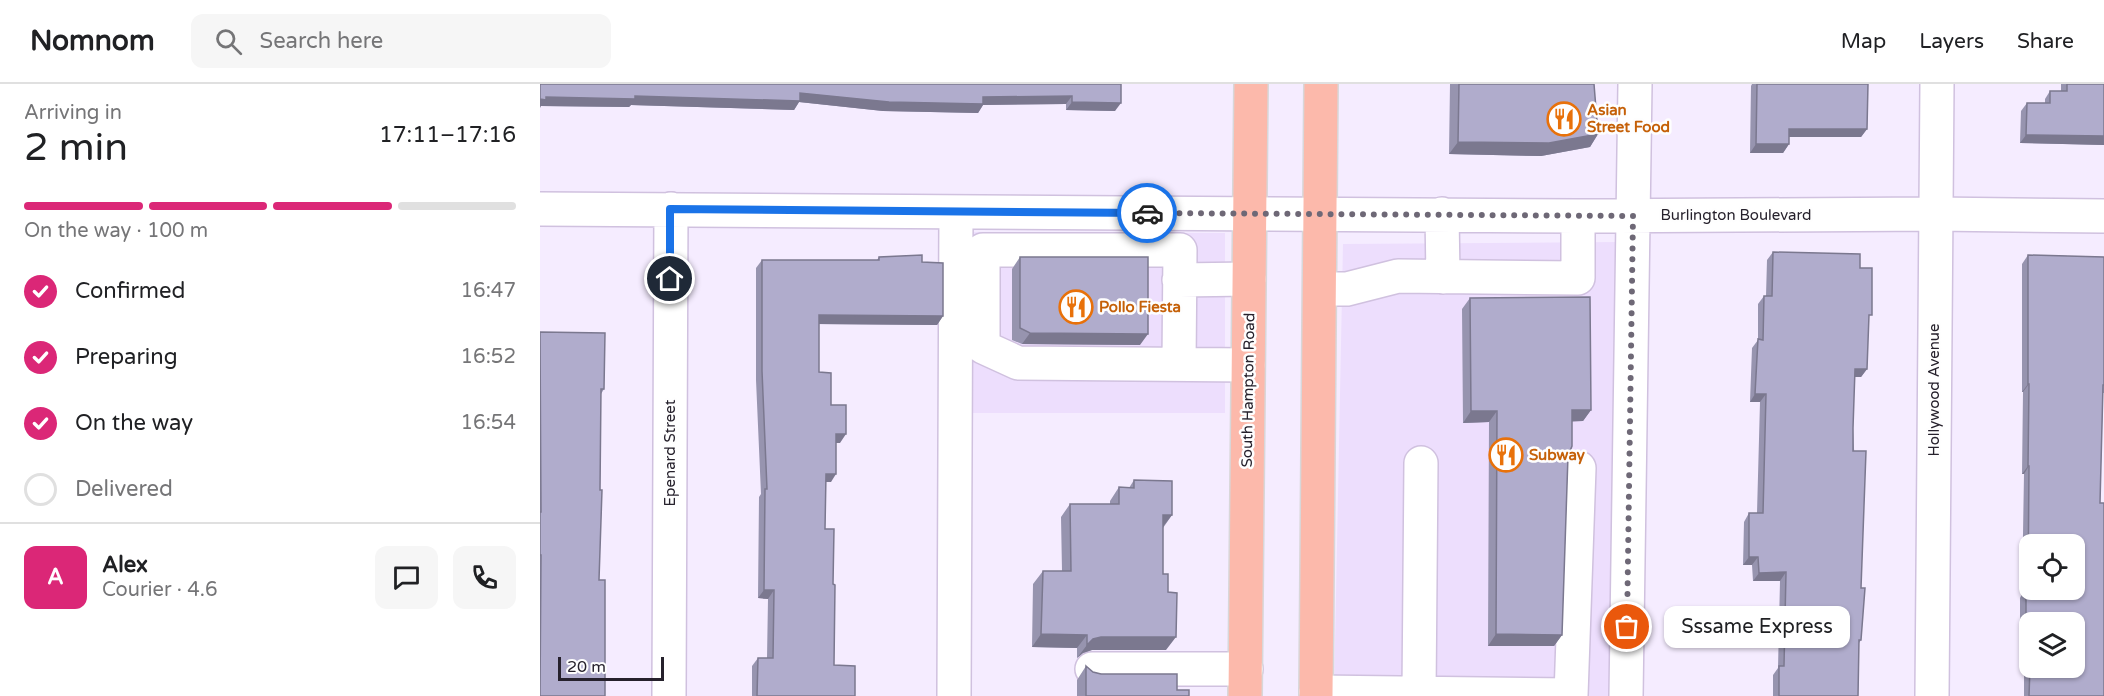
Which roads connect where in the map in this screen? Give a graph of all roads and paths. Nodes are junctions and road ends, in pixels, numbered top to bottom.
1 (1251, 84) edge
2 (1321, 84) edge
3 (1635, 84) edge
4 (1937, 84) edge
5 (540, 209) edge
6 (670, 209) junction
7 (956, 212) junction
8 (1005, 212) junction
9 (1249, 213) junction
10 (1320, 213) junction
11 (1442, 214) junction
12 (1935, 214) junction
13 (1578, 216) junction
14 (1633, 216) junction
15 (2104, 216) edge
16 (981, 249) junction
17 (1443, 277) junction
18 (1249, 279) junction
19 (1179, 280) junction
20 (1320, 288) junction
21 (1179, 364) junction
22 (1248, 365) junction
23 (1421, 463) dead end
24 (1579, 468) dead end
25 (1092, 669) edge
26 (1246, 683) edge
27 (1419, 693) junction
28 (1316, 694) edge
29 (669, 696) edge
30 (954, 696) edge
31 (1626, 696) edge
32 (1932, 696) edge

1 - 9 main road, South Hampton Road
2 - 10 main road
3 - 14 street
4 - 12 street, Hollywood Avenue
5 - 6 street, Burlington Boulevard
6 - 7 street, Burlington Boulevard
6 - 29 street, Epenard Street
7 - 8 street, Burlington Boulevard
7 - 16 street
8 - 9 street, Burlington Boulevard
8 - 16 street
9 - 10 street, Burlington Boulevard
9 - 18 main road, South Hampton Road
10 - 11 street, Burlington Boulevard
10 - 20 main road
11 - 13 street, Burlington Boulevard
11 - 17 street
12 - 14 street, Burlington Boulevard
12 - 15 street, Burlington Boulevard
12 - 32 street, Hollywood Avenue
13 - 14 street, Burlington Boulevard
13 - 17 street
14 - 31 street
16 - 19 street
16 - 21 street
16 - 30 street
17 - 20 street
18 - 19 street
18 - 22 main road, South Hampton Road
19 - 21 street
20 - 28 main road
21 - 22 street
22 - 26 main road, South Hampton Road
23 - 27 street
24 - 27 street
25 - 26 street
27 - 28 street

